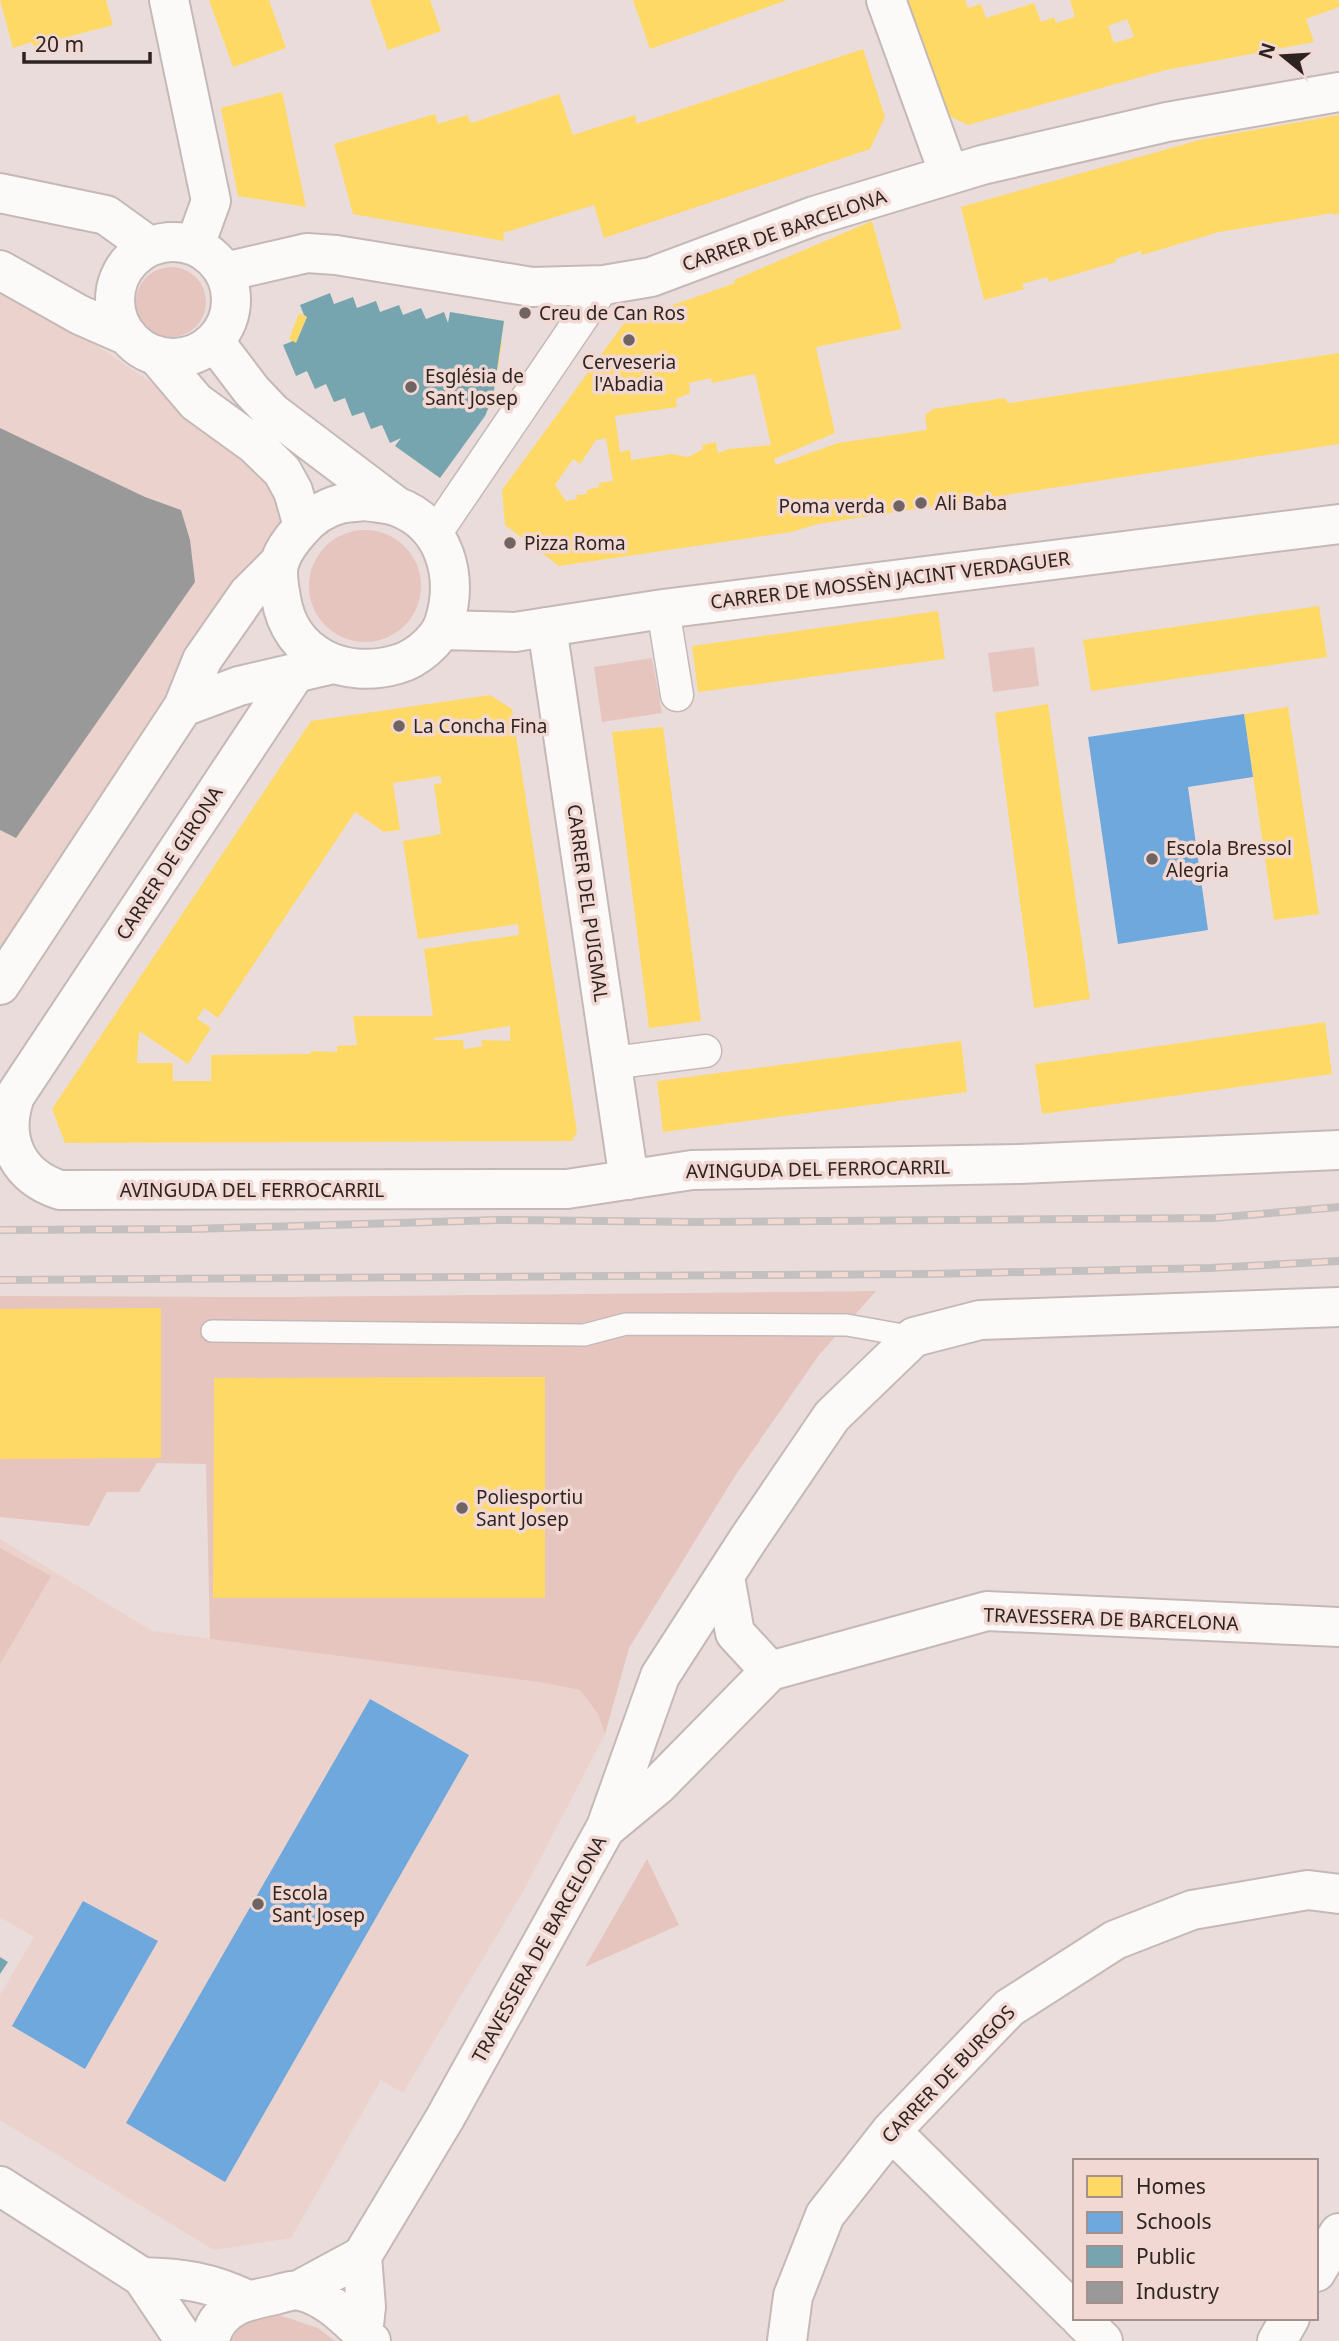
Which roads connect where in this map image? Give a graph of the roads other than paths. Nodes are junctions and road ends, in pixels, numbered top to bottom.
1 (169, 0) edge
2 (886, 0) edge
3 (1339, 92) edge
4 (949, 174) junction
5 (0, 193) edge
6 (195, 245) junction
7 (149, 246) junction
8 (0, 270) edge
9 (225, 272) junction
10 (604, 285) junction
11 (214, 341) junction
12 (142, 346) junction
13 (396, 506) junction
14 (1339, 524) edge
15 (303, 526) junction
16 (435, 534) junction
17 (279, 563) junction
18 (663, 609) junction
19 (547, 627) junction
20 (442, 630) junction
21 (333, 664) junction
22 (295, 675) junction
23 (677, 695) dead end
24 (183, 707) junction
25 (0, 985) edge
26 (705, 1051) dead end
27 (612, 1063) junction
28 (1339, 1150) edge
29 (16, 1156) joint
30 (629, 1180) junction
31 (1339, 1307) edge
32 (212, 1331) dead end
33 (914, 1337) junction
34 (725, 1577) junction
35 (1339, 1628) edge
36 (770, 1671) junction
37 (605, 1829) junction
38 (1339, 1894) edge
39 (891, 2131) junction
40 (0, 2186) edge
41 (1339, 2233) edge
42 (362, 2256) junction
43 (1318, 2269) edge
44 (142, 2277) junction
45 (299, 2290) junction
46 (248, 2301) junction
47 (1073, 2311) edge
48 (1082, 2320) edge
49 (1289, 2320) edge
50 (367, 2337) edge
51 (185, 2341) edge
52 (210, 2341) edge
53 (787, 2341) edge
54 (1103, 2341) edge
55 (1277, 2341) edge

1 - 6 street
2 - 4 street
3 - 4 street, CARRER DE BARCELONA
4 - 10 street, CARRER DE BARCELONA
5 - 7 street
6 - 7 street
6 - 9 street
7 - 12 street
8 - 12 street
9 - 10 street, CARRER DE BARCELONA
9 - 11 street
10 - 16 street
11 - 12 street
11 - 13 street
12 - 15 street
13 - 15 street
13 - 16 street
14 - 18 street, CARRER DE MOSSÈN JACINT VERDAGUER
15 - 17 street
16 - 20 street
17 - 21 street
17 - 24 street
18 - 19 street, CARRER DE MOSSÈN JACINT VERDAGUER
18 - 23 street
19 - 20 street, CARRER DE MOSSÈN JACINT VERDAGUER
19 - 27 street, CARRER DEL PUIGMAL
20 - 21 street
21 - 22 street
22 - 24 street
22 - 29 street, CARRER DE GIRONA
24 - 25 street
26 - 27 street
27 - 30 street, CARRER DEL PUIGMAL
28 - 30 street, AVINGUDA DEL FERROCARRIL
29 - 30 street, AVINGUDA DEL FERROCARRIL
31 - 33 street
32 - 33 lane
33 - 34 street
34 - 36 street
34 - 37 street
35 - 36 street, TRAVESSERA DE BARCELONA
36 - 37 street, TRAVESSERA DE BARCELONA
37 - 42 street, TRAVESSERA DE BARCELONA
38 - 39 street, CARRER DE BURGOS
39 - 47 street
39 - 53 street, CARRER DE BURGOS
40 - 44 street
41 - 43 street
42 - 45 street
42 - 50 street
44 - 46 street
44 - 51 street
45 - 46 street
45 - 50 street
46 - 52 street
48 - 54 street
49 - 55 street

